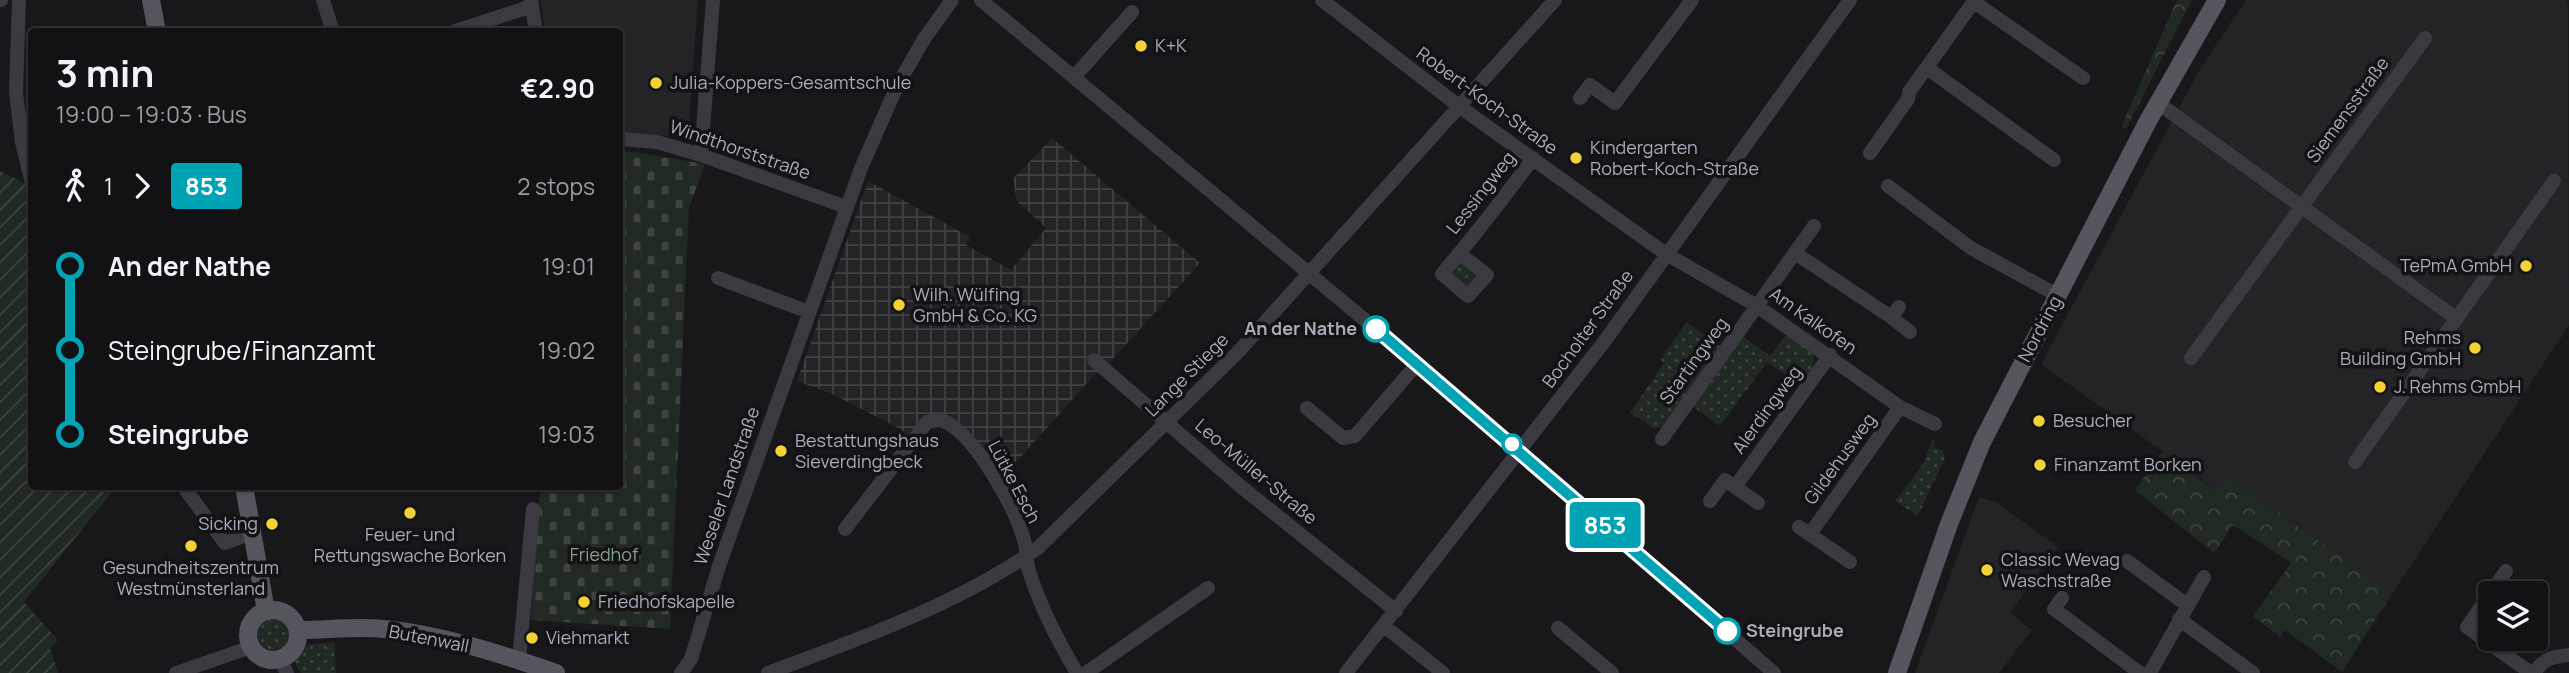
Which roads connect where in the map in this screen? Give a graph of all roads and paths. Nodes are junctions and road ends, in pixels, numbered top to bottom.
1 (19, 0) edge
2 (151, 0) edge
3 (323, 0) edge
4 (713, 0) edge
5 (952, 0) edge
6 (981, 0) edge
7 (1322, 0) edge
8 (1555, 0) edge
9 (1673, 0) edge
10 (1850, 0) edge
11 (2217, 0) edge
12 (1974, 1) edge
13 (532, 3) edge
14 (1688, 5) edge
15 (1132, 12) dead end
16 (156, 28) edge
17 (332, 28) edge
18 (464, 28) edge
19 (535, 28) edge
20 (2425, 38) dead end
21 (1927, 68) junction
22 (1074, 77) junction
23 (2083, 78) dead end
24 (1580, 98) dead end
25 (2158, 103) junction
26 (1460, 107) junction
27 (623, 139) edge
28 (1870, 153) dead end
29 (701, 155) junction
30 (1533, 158) junction
31 (2054, 160) dead end
32 (28, 167) edge
33 (2554, 181) dead end
34 (1888, 186) dead end
35 (2302, 205) junction
36 (846, 207) junction
37 (1814, 226) dead end
38 (1460, 253) dead end
39 (1796, 253) junction
40 (1666, 254) junction
41 (1309, 273) junction
42 (718, 278) dead end
43 (2057, 295) junction
44 (1757, 306) junction
45 (809, 312) junction
46 (2458, 319) junction
47 (1910, 331) dead end
48 (1830, 355) junction
49 (2191, 358) dead end
50 (1094, 360) dead end
51 (1417, 364) junction
52 (1900, 407) junction
53 (1307, 408) dead end
54 (1167, 422) junction
55 (1935, 424) dead end
56 (1663, 440) dead end
57 (1520, 451) junction
58 (2355, 462) dead end
59 (1735, 487) junction
60 (186, 490) edge
61 (245, 490) edge
62 (1710, 501) dead end
63 (1758, 503) dead end
64 (533, 509) dead end
65 (845, 529) dead end
66 (252, 533) junction
67 (1026, 557) junction
68 (2127, 561) dead end
69 (1850, 562) dead end
70 (2506, 571) dead end
71 (2204, 577) dead end
72 (2499, 581) edge
73 (1208, 588) dead end
74 (2062, 598) dead end
75 (2187, 605) junction
76 (266, 611) junction
77 (1396, 611) junction
78 (2478, 611) edge
79 (2179, 619) junction
80 (1384, 626) junction
81 (1558, 628) dead end
82 (298, 630) junction
83 (2478, 635) edge
84 (251, 647) junction
85 (2501, 651) edge
86 (2569, 655) edge
87 (519, 660) junction
88 (284, 666) edge
89 (176, 673) edge
90 (556, 673) edge
91 (681, 673) edge
92 (768, 673) edge
93 (1077, 673) edge
94 (1086, 673) edge
95 (1346, 673) edge
96 (1443, 673) edge
97 (1612, 673) edge
98 (1774, 673) edge
99 (1897, 673) edge
100 (2140, 673) edge
101 (2150, 673) edge
102 (2253, 673) edge
103 (2533, 673) edge

1 - 32 street
2 - 16 main road
3 - 17 street
4 - 29 street
5 - 36 street, Weseler Landstraße
6 - 22 street
7 - 26 street, Robert-Koch-Straße
8 - 26 street, Lange Stiege
9 - 14 street
10 - 40 street, Bocholter Straße
11 - 25 main road, Nordring
12 - 21 street
12 - 23 street
13 - 18 street
13 - 19 street
14 - 24 street
15 - 22 street
20 - 35 street, Siemensstraße
21 - 28 street
21 - 31 street
22 - 41 street
25 - 35 street
25 - 43 main road, Nordring
26 - 30 street, Robert-Koch-Straße
26 - 41 street, Lange Stiege
27 - 29 street, Windthorststraße
29 - 36 street, Windthorststraße
30 - 38 street, Lessingweg
30 - 40 street, Robert-Koch-Straße
33 - 46 street
34 - 43 street
35 - 46 street
35 - 49 street, Siemensstraße
36 - 45 street, Weseler Landstraße
37 - 39 street, Startingweg
39 - 44 street, Startingweg
39 - 47 street
40 - 44 street, Am Kalkofen
40 - 57 street, Bocholter Straße
41 - 51 street
41 - 54 street, Lange Stiege
42 - 45 street
43 - 99 main road, Nordring
44 - 48 street, Am Kalkofen
44 - 56 street, Startingweg
45 - 91 street, Weseler Landstraße
46 - 58 street
48 - 52 street, Am Kalkofen
48 - 59 street, Alerdingweg
50 - 54 street, Leo-Müller-Straße
51 - 53 street
51 - 57 street
52 - 55 street, Am Kalkofen
52 - 69 street, Gildehusweg
54 - 67 street, Lange Stiege
54 - 77 street, Leo-Müller-Straße
57 - 77 street, Bocholter Straße
57 - 98 street
59 - 62 street, Alerdingweg
59 - 63 street
60 - 66 street
61 - 66 main road
64 - 87 street
65 - 67 street, Lütke Esch
66 - 76 main road
67 - 92 street, Lange Stiege
67 - 93 street, Lütke Esch
68 - 75 street
70 - 72 street
71 - 75 street
73 - 94 street
74 - 100 street
75 - 79 street
76 - 82 main road
76 - 84 main road
77 - 80 street, Bocholter Straße
78 - 83 street
79 - 101 street
79 - 102 street
80 - 95 street, Bocholter Straße
80 - 96 street
81 - 97 street
82 - 87 main road, Butenwall
82 - 88 main road
84 - 88 main road
84 - 89 street
85 - 103 street
86 - 103 street
87 - 90 main road, Butenwall

